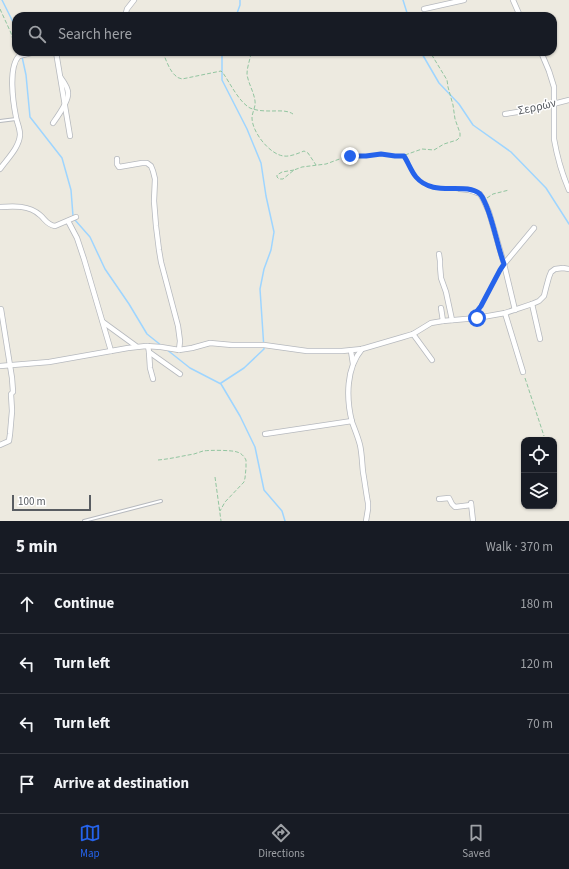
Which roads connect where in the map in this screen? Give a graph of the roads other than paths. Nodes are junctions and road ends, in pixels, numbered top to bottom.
1 (134, 0) edge
2 (464, 0) edge
3 (513, 0) edge
4 (424, 9) dead end
5 (127, 12) edge
6 (518, 12) edge
7 (19, 56) edge
8 (56, 56) edge
9 (543, 56) edge
10 (569, 100) edge
11 (64, 104) junction
12 (554, 104) junction
13 (505, 114) dead end
14 (16, 118) junction
15 (0, 121) edge
16 (53, 123) dead end
17 (70, 136) dead end
18 (117, 159) dead end
19 (0, 169) edge
20 (460, 189) road end
21 (569, 190) edge
22 (0, 207) edge
23 (76, 217) dead end
24 (68, 221) junction
25 (534, 228) dead end
26 (439, 254) dead end
27 (504, 264) junction
28 (569, 269) edge
29 (532, 304) junction
30 (441, 308) dead end
31 (2, 309) dead end
32 (515, 310) junction
33 (505, 313) junction
34 (452, 320) junction
35 (443, 321) junction
36 (103, 322) junction
37 (413, 334) junction
38 (540, 339) dead end
39 (136, 346) junction
40 (148, 346) junction
41 (362, 349) junction
42 (179, 350) junction
43 (111, 351) junction
44 (351, 351) junction
45 (149, 352) junction
46 (432, 360) dead end
47 (352, 364) junction
48 (10, 365) junction
49 (0, 366) edge
50 (523, 372) road end
51 (180, 374) dead end
52 (153, 378) dead end
53 (352, 421) junction
54 (265, 434) dead end
55 (0, 445) edge
56 (439, 499) dead end
57 (161, 501) dead end
58 (84, 521) edge
59 (366, 521) edge
60 (473, 521) edge

1 - 5 street
2 - 4 street
3 - 6 street
7 - 14 street
8 - 11 street
9 - 12 street
10 - 12 street, Σερρών
11 - 16 street
11 - 17 street
12 - 13 street, Σερρών
12 - 21 street
14 - 15 lane
14 - 19 street
18 - 42 street
20 - 27 street
22 - 24 street
23 - 24 street
24 - 36 street
25 - 27 street
26 - 34 street
27 - 32 street
28 - 29 street
29 - 32 street
29 - 38 street
30 - 35 street
31 - 48 street
32 - 33 street
33 - 34 street
33 - 50 street
34 - 35 street
35 - 37 street
36 - 39 street
36 - 43 street
37 - 41 street
37 - 46 street
39 - 40 street
39 - 43 street
40 - 42 street
40 - 45 street
41 - 44 street
41 - 47 street
42 - 44 street
43 - 48 street
44 - 47 street
45 - 51 street
45 - 52 street
47 - 53 street
48 - 49 street
48 - 55 street
53 - 54 street
53 - 59 street
56 - 60 street
57 - 58 lane

